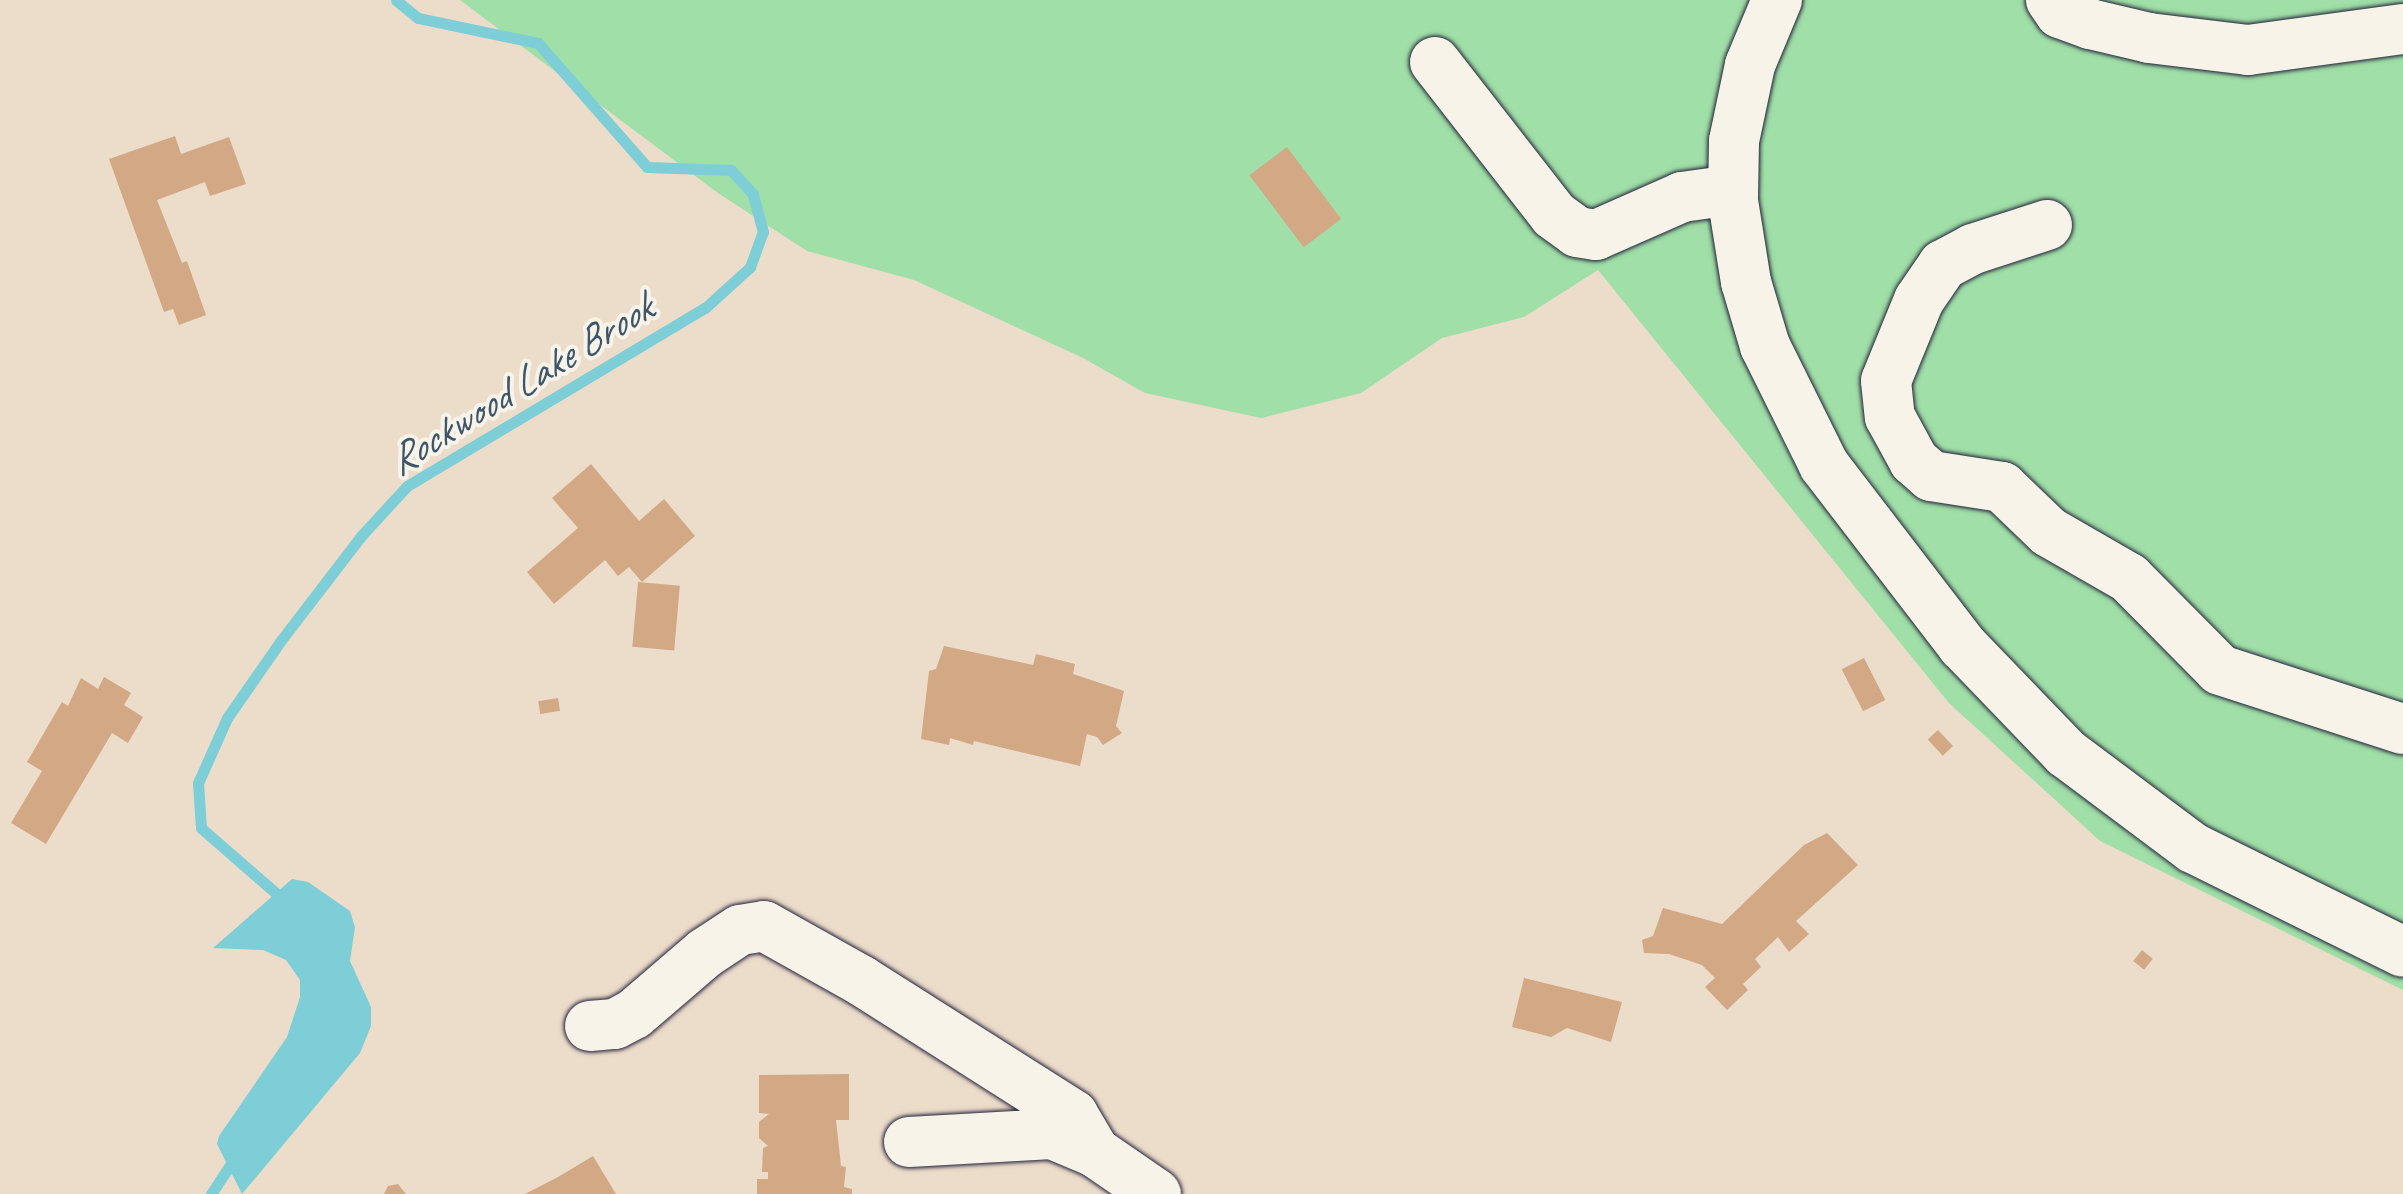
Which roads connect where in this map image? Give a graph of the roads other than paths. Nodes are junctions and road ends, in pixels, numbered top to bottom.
1 (1777, 0) edge
2 (2051, 0) edge
3 (2403, 30) edge
4 (1435, 62) dead end
5 (1733, 190) junction
6 (2048, 225) dead end
7 (2403, 730) edge
8 (2403, 952) edge
9 (590, 1026) dead end
10 (909, 1142) dead end
11 (1095, 1152) junction
12 (1156, 1194) edge

1 - 5 lane
2 - 3 lane
4 - 5 lane
5 - 8 lane
6 - 7 lane
9 - 11 lane
10 - 11 lane
11 - 12 lane

